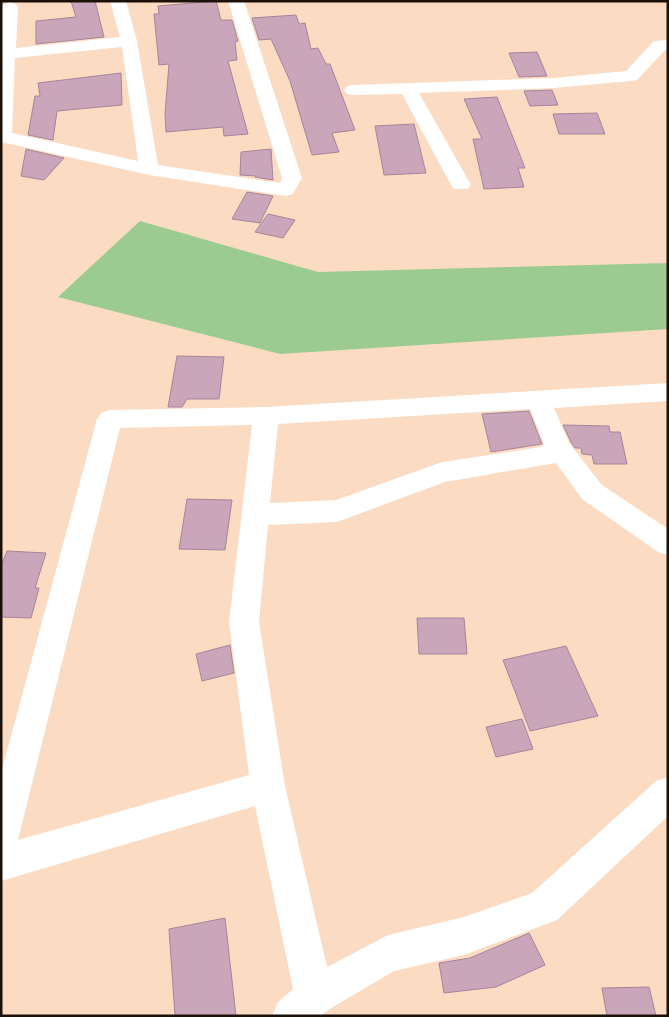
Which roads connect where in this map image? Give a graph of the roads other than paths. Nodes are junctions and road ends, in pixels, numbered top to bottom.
1 (118, 1) edge
2 (236, 1) edge
3 (11, 5) edge
4 (128, 41) junction
5 (668, 45) edge
6 (4, 55) edge
7 (353, 90) dead end
8 (409, 90) junction
9 (2, 136) edge
10 (149, 169) junction
11 (461, 185) dead end
12 (668, 392) edge
13 (538, 399) junction
14 (266, 416) junction
15 (558, 447) junction
16 (255, 515) junction
17 (668, 544) edge
18 (268, 786) junction
19 (668, 793) edge
20 (1, 839) edge
21 (1, 863) edge
22 (303, 1006) edge

1 - 4 street
2 - 10 street
3 - 6 street
4 - 6 street
4 - 10 street
5 - 8 street
6 - 9 street
7 - 8 street
8 - 11 street
9 - 10 street
12 - 13 street
13 - 14 street
13 - 15 street
14 - 16 street
14 - 20 street
15 - 16 street
15 - 17 street
16 - 18 street
18 - 21 street
18 - 22 street
19 - 22 street

